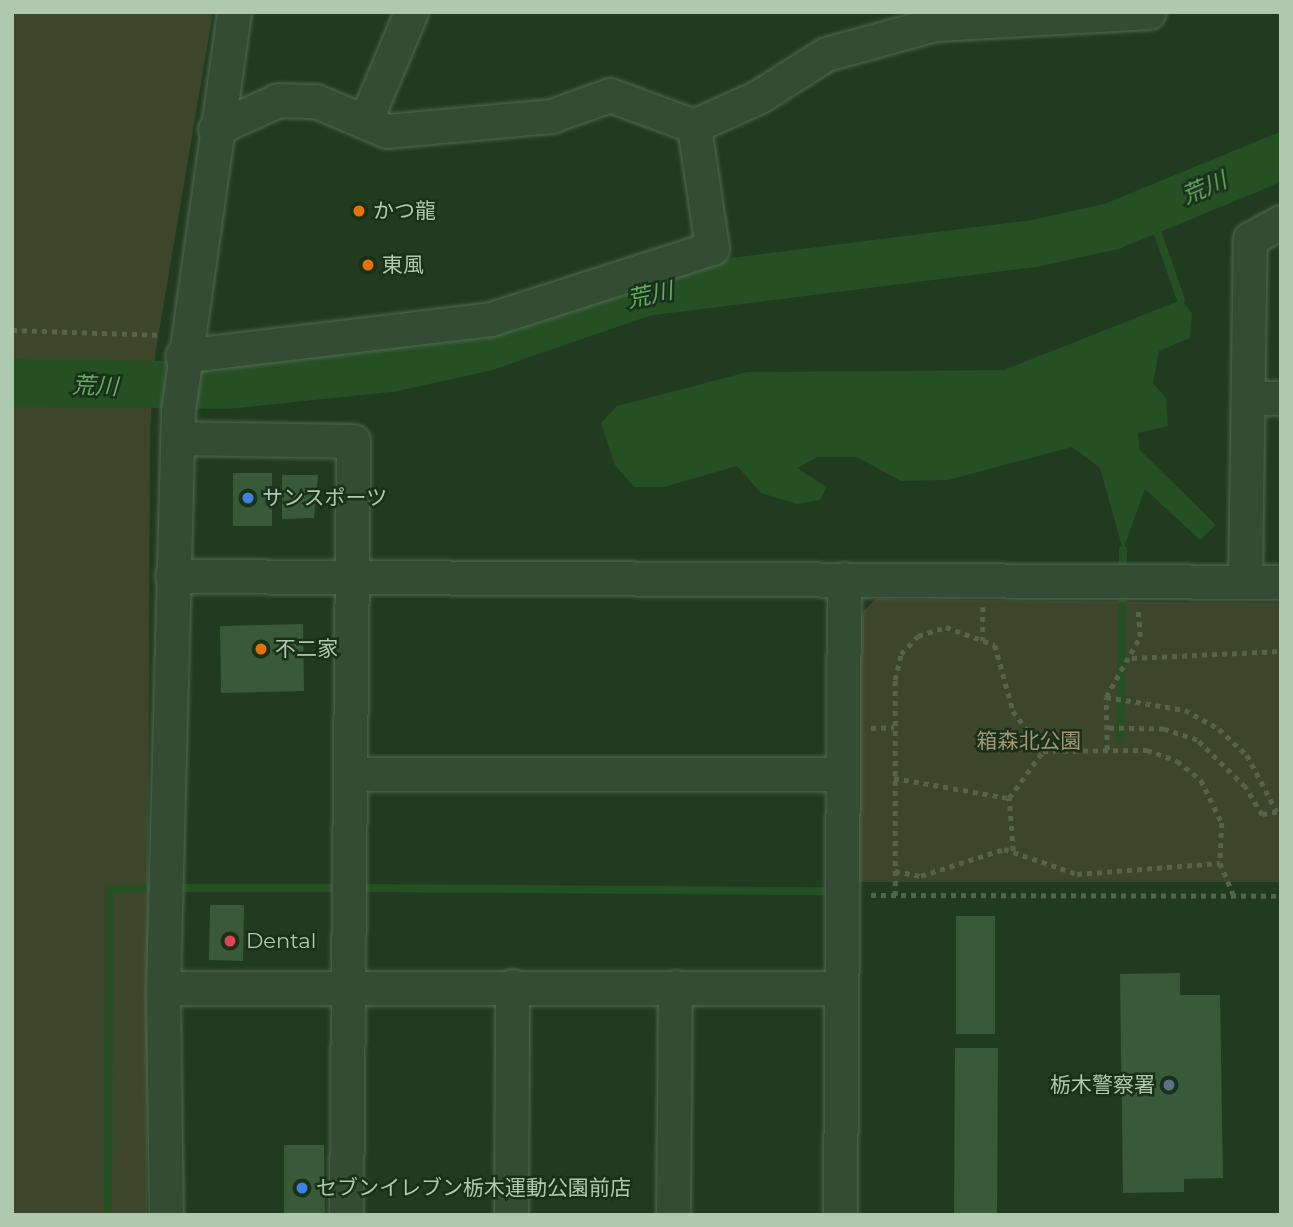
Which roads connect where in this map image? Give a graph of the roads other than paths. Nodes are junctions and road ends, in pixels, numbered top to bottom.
1 (234, 12) edge
2 (411, 12) edge
3 (1149, 12) edge
4 (1093, 14) edge
5 (936, 18) edge
6 (365, 122) junction
7 (694, 126) junction
8 (215, 129) junction
9 (1281, 222) edge
10 (183, 346) junction
11 (1248, 398) junction
12 (1281, 398) edge
13 (178, 425) junction
14 (172, 576) junction
15 (350, 577) junction
16 (844, 579) junction
17 (1245, 582) junction
18 (1281, 582) edge
19 (350, 774) junction
20 (843, 774) junction
21 (512, 986) junction
22 (675, 987) junction
23 (163, 988) junction
24 (841, 988) junction
25 (348, 989) junction
26 (166, 1215) edge
27 (345, 1215) edge
28 (511, 1215) edge
29 (673, 1215) edge
30 (840, 1215) edge

1 - 8 street
2 - 6 street
3 - 4 street
4 - 5 street
5 - 7 street
6 - 7 street
6 - 8 street
7 - 10 street
8 - 10 street
9 - 11 street
10 - 13 street
11 - 12 street
11 - 17 street
13 - 14 street
13 - 15 street
14 - 15 street
14 - 23 street
15 - 16 street
15 - 19 street
16 - 17 street
16 - 20 street
17 - 18 street
19 - 20 street
19 - 25 street
20 - 24 street
21 - 22 street
21 - 25 street
21 - 28 street
22 - 24 street
22 - 29 street
23 - 25 street
23 - 26 street
24 - 30 street
25 - 27 street

